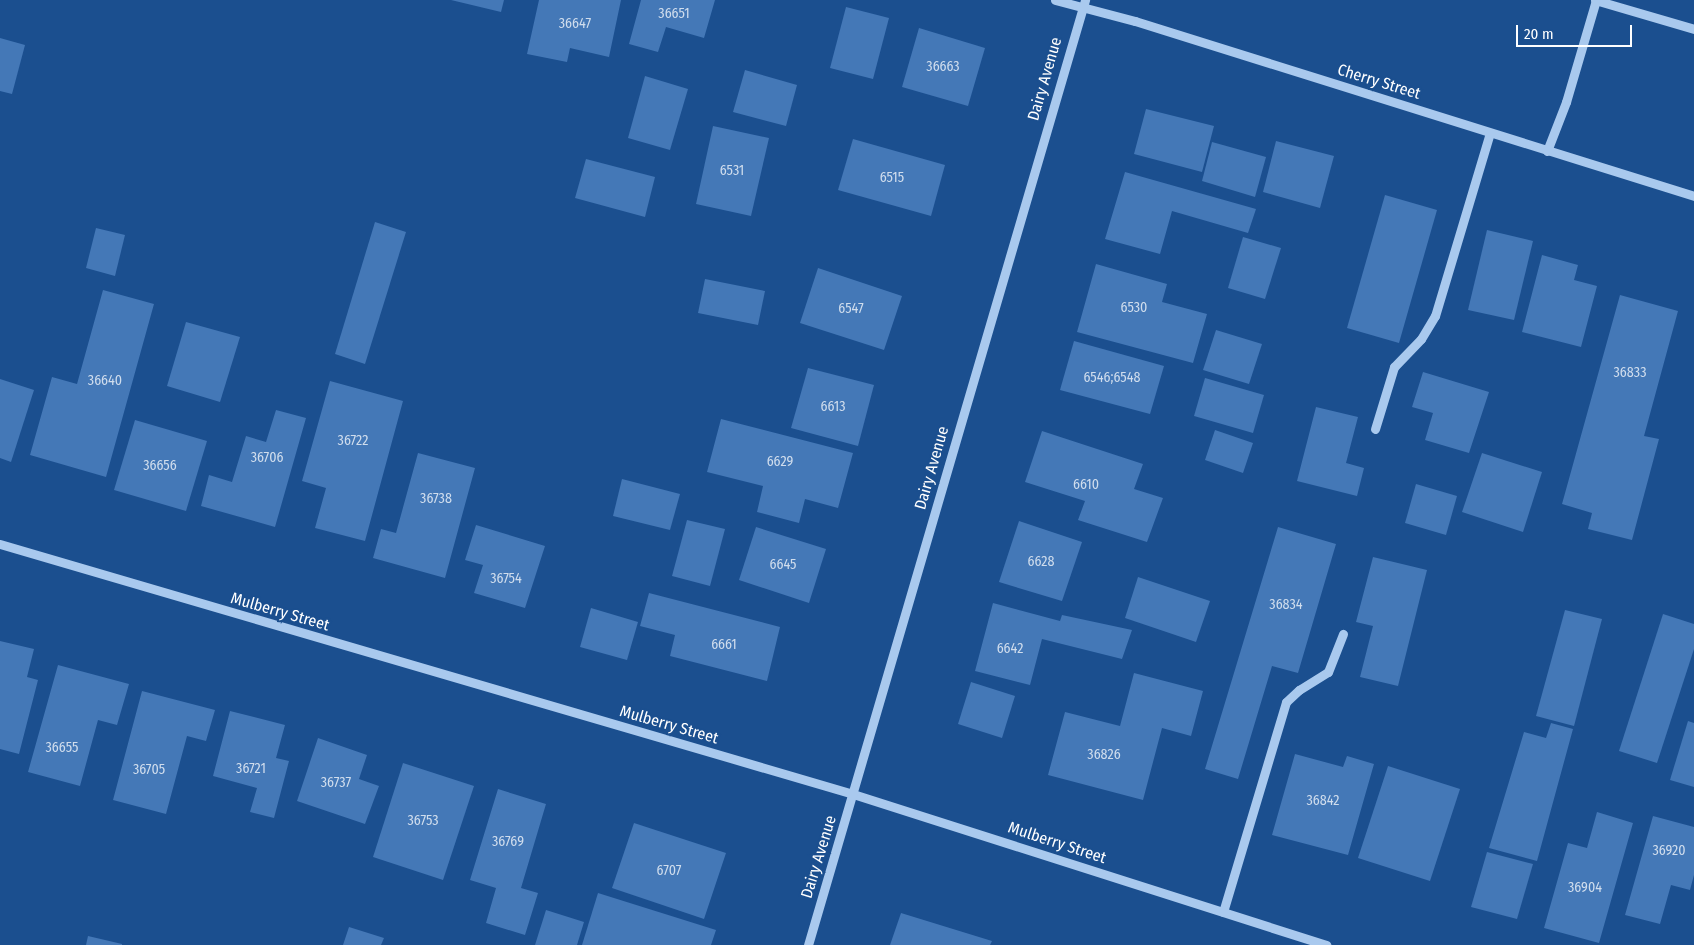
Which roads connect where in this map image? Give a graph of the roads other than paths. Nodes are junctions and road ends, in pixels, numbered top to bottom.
1 (1055, 0) edge
2 (1595, 0) edge
3 (1083, 4) edge
4 (1694, 29) edge
5 (1490, 132) junction
6 (1547, 151) junction
7 (1694, 196) edge
8 (1375, 428) dead end
9 (0, 544) edge
10 (1343, 634) dead end
11 (853, 794) junction
12 (1223, 912) junction
13 (808, 945) edge
14 (1326, 945) edge

1 - 3 street, Cherry Street
2 - 4 street
2 - 6 street
3 - 5 street, Cherry Street
3 - 11 street, Dairy Avenue
5 - 6 street, Cherry Street
5 - 8 street
6 - 7 street, Cherry Street
9 - 11 street, Mulberry Street
10 - 12 street
11 - 12 street, Mulberry Street
11 - 13 street, Dairy Avenue
12 - 14 street, Mulberry Street

